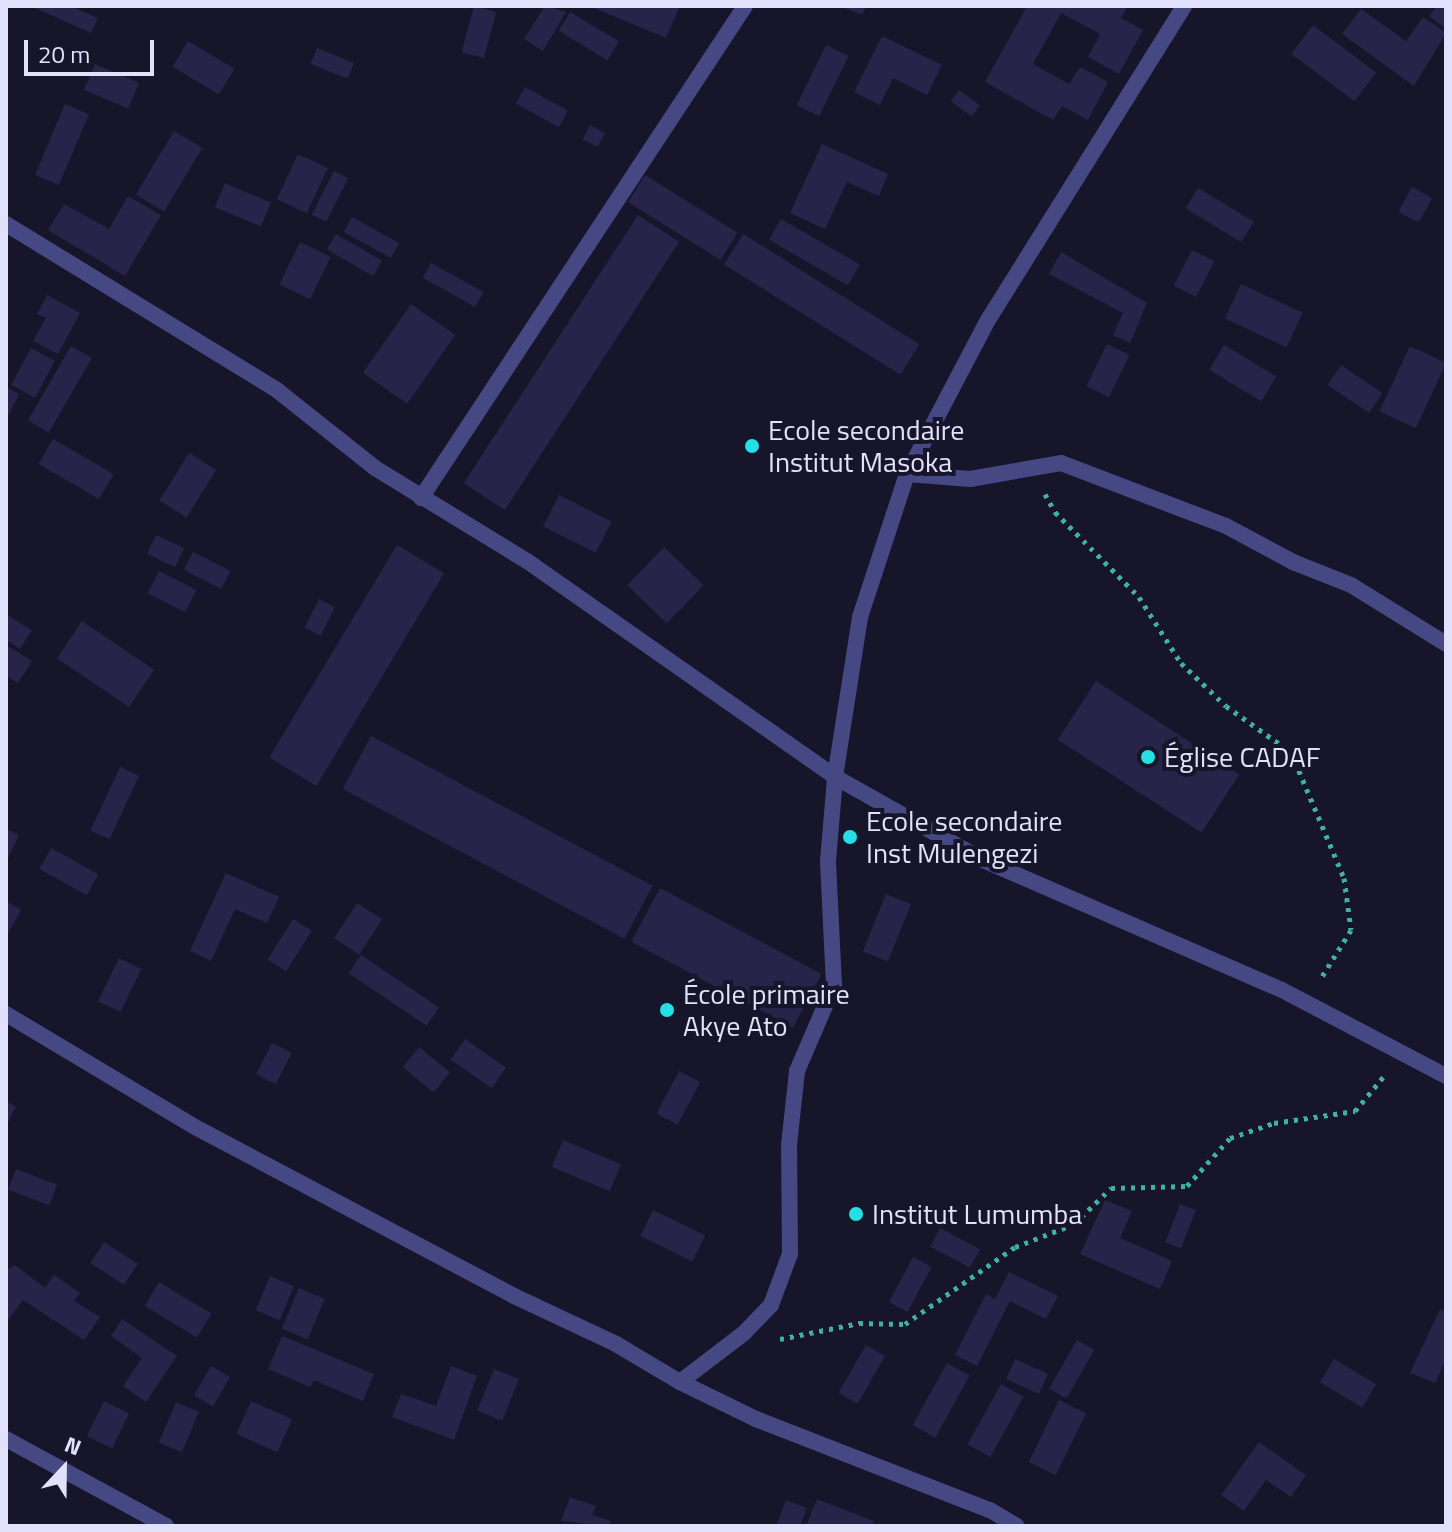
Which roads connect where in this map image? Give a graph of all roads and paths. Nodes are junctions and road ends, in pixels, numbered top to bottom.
1 (745, 6) edge
2 (1184, 6) edge
3 (6, 224) edge
4 (1030, 467) junction
5 (907, 474) junction
6 (421, 498) junction
7 (1446, 644) edge
8 (835, 777) junction
9 (1306, 1002) junction
10 (6, 1014) edge
11 (1404, 1054) junction
12 (1446, 1076) edge
13 (744, 1333) junction
14 (680, 1382) junction
15 (6, 1439) edge
16 (166, 1526) edge
17 (1017, 1526) edge

1 - 6 street
2 - 5 street
3 - 6 street
4 - 5 street
4 - 7 street
4 - 9 path
5 - 8 street
6 - 8 street
8 - 9 street
8 - 13 street
9 - 11 street
10 - 14 street
11 - 12 street
11 - 13 path
13 - 14 street
14 - 17 street
15 - 16 street

